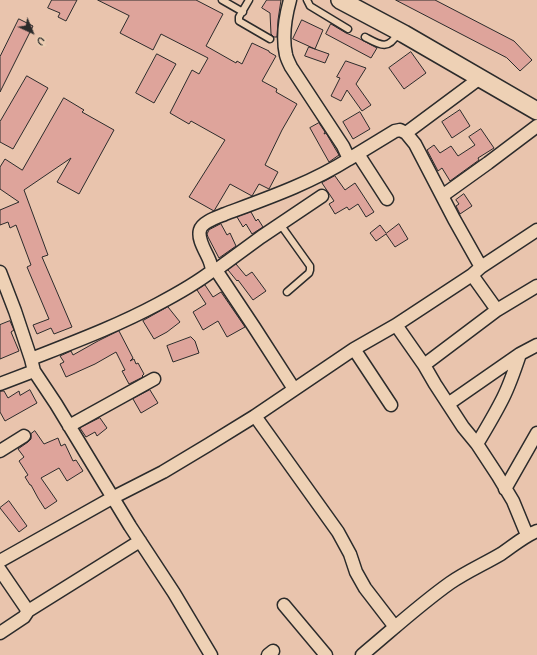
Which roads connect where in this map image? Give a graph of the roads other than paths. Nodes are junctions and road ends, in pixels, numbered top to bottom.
1 (222, 0) edge
2 (249, 0) edge
3 (290, 0) edge
4 (307, 0) edge
5 (340, 0) edge
6 (243, 12) junction
7 (348, 29) dead end
8 (399, 32) junction
9 (365, 37) dead end
10 (270, 39) dead end
11 (480, 78) junction
12 (537, 111) edge
13 (537, 126) edge
14 (406, 133) junction
15 (353, 156) junction
16 (322, 196) dead end
17 (442, 196) junction
18 (387, 200) dead end
19 (280, 224) junction
20 (537, 230) edge
21 (214, 270) junction
22 (477, 271) junction
23 (0, 272) edge
24 (537, 286) edge
25 (287, 292) dead end
26 (497, 310) junction
27 (396, 325) junction
28 (537, 345) edge
29 (354, 349) junction
30 (520, 354) junction
31 (33, 365) junction
32 (424, 365) junction
33 (154, 379) dead end
34 (0, 384) edge
35 (294, 389) junction
36 (448, 404) junction
37 (391, 405) dead end
38 (254, 416) junction
39 (68, 426) junction
40 (537, 433) edge
41 (24, 436) dead end
42 (477, 444) junction
43 (0, 452) edge
44 (505, 489) junction
45 (112, 498) junction
46 (532, 533) edge
47 (140, 541) junction
48 (0, 561) edge
49 (0, 570) edge
50 (284, 606) dead end
51 (28, 611) junction
52 (395, 627) junction
53 (0, 633) edge
54 (211, 655) edge
55 (326, 655) edge
56 (362, 655) edge

1 - 6 lane
2 - 6 lane
3 - 15 street
4 - 7 lane
5 - 8 street
6 - 10 lane
8 - 9 lane
8 - 11 street
11 - 12 street
11 - 14 street
13 - 17 street
14 - 15 street
14 - 17 street
15 - 18 street
15 - 21 street
16 - 19 street
17 - 22 street
19 - 21 street
19 - 25 lane
20 - 22 street
21 - 31 street
21 - 35 street
22 - 26 street
22 - 27 street
23 - 31 street
24 - 26 street
26 - 32 street
27 - 29 street
27 - 32 street
28 - 30 street
29 - 35 street
29 - 37 street
30 - 36 street
30 - 42 street
31 - 34 street
31 - 39 street
32 - 36 street
33 - 39 street
35 - 38 street
36 - 42 street
38 - 45 street
38 - 52 street
39 - 45 street
40 - 44 street
41 - 43 street
42 - 44 street
44 - 46 street
45 - 47 street
45 - 48 street
46 - 52 street
47 - 51 street
47 - 54 street
49 - 51 street
50 - 55 street
51 - 53 street
52 - 56 street

